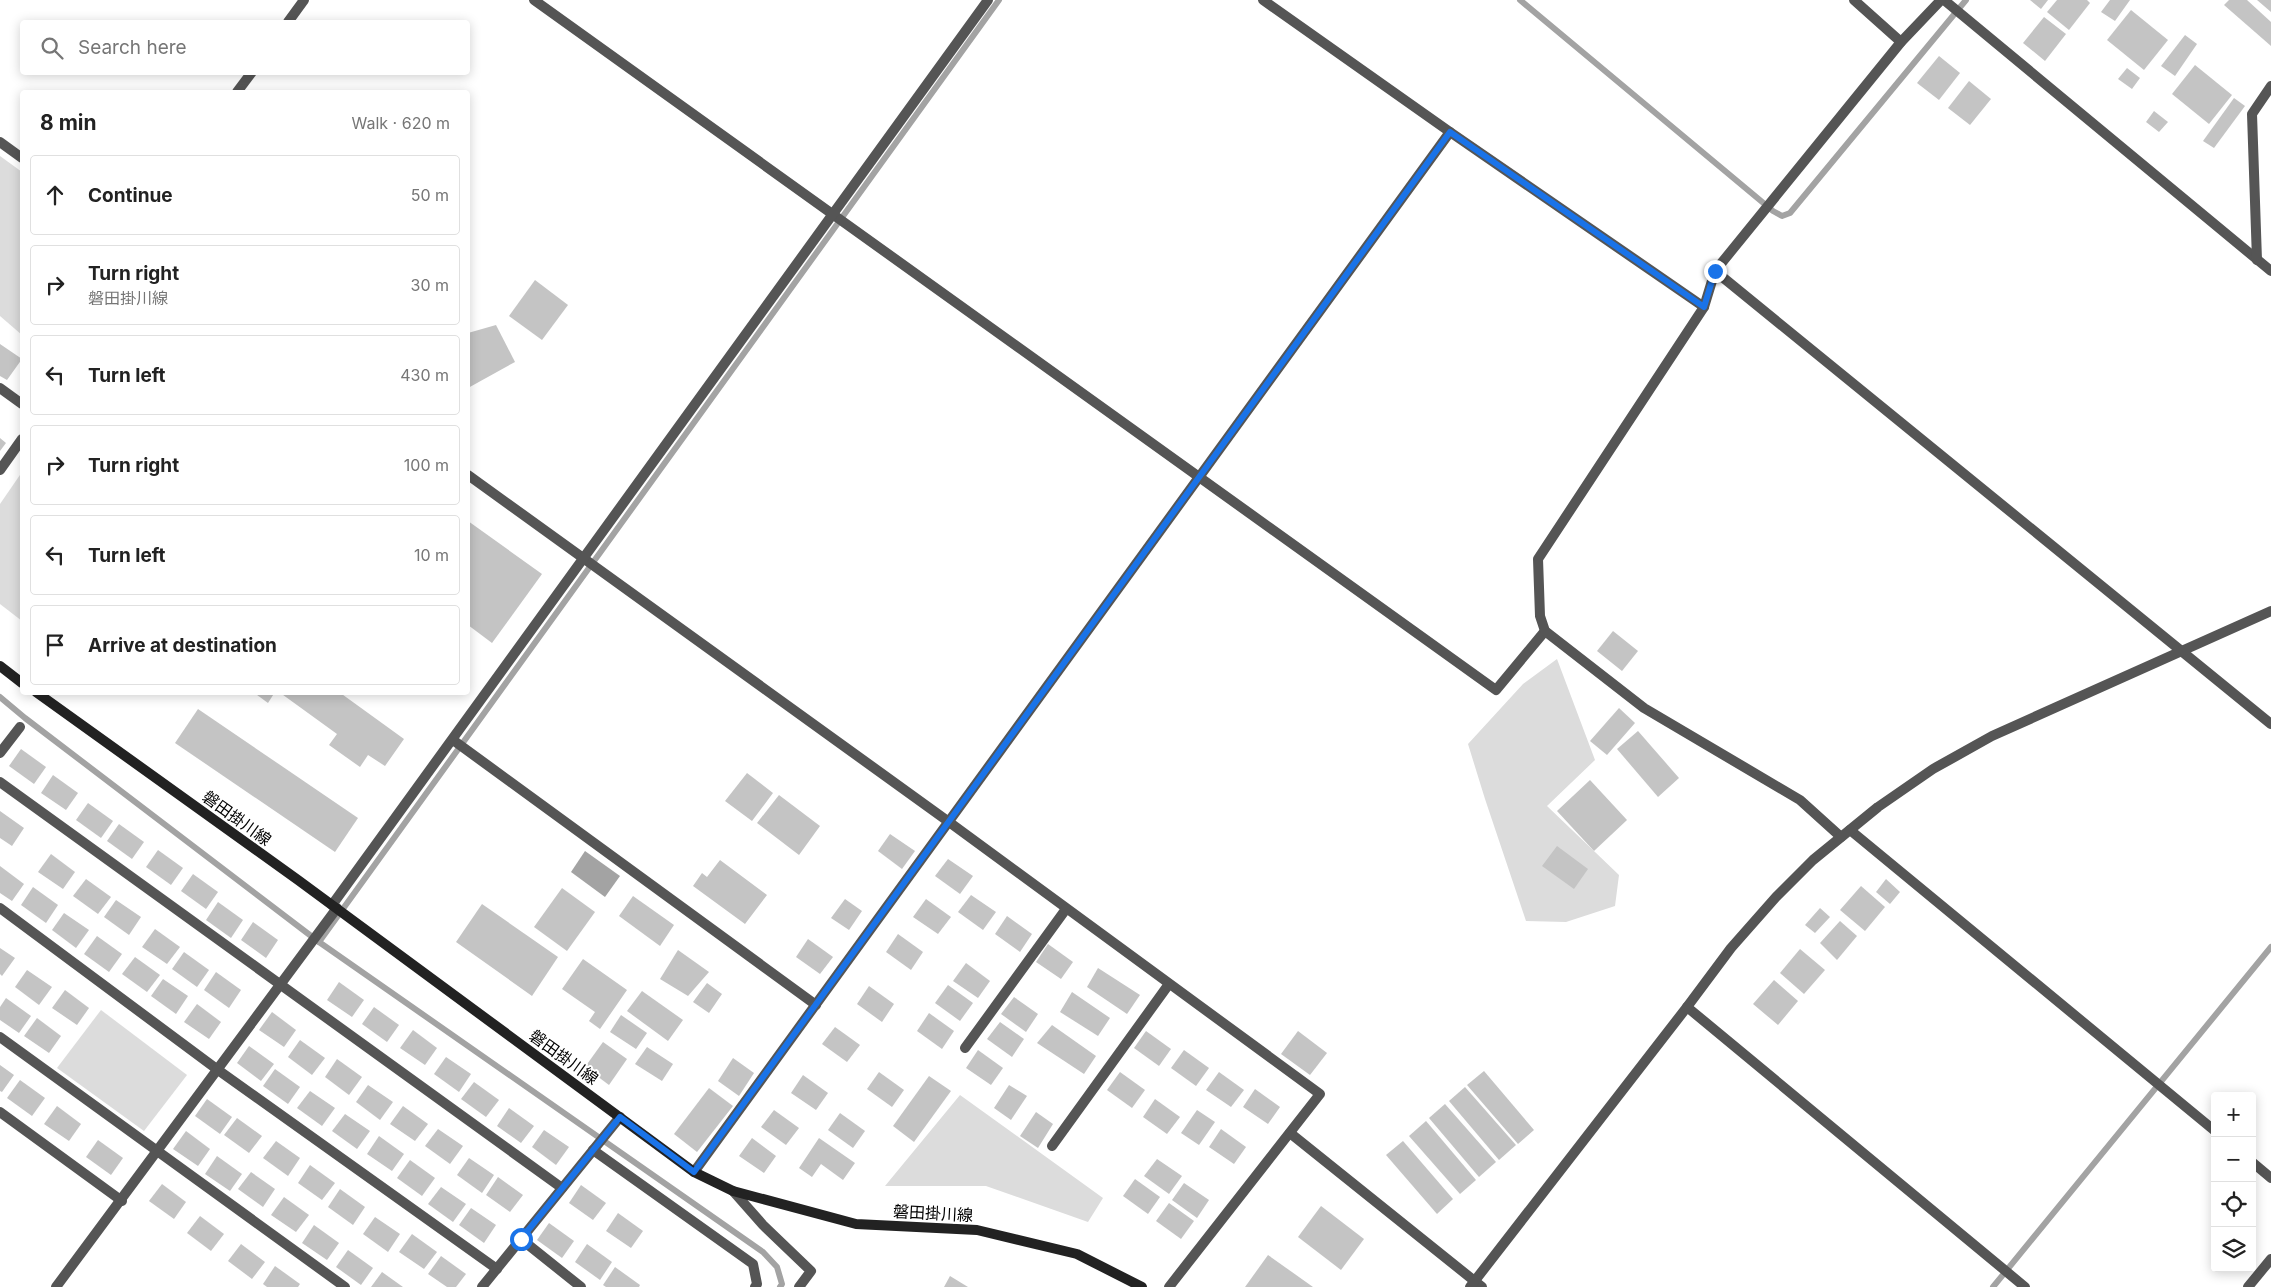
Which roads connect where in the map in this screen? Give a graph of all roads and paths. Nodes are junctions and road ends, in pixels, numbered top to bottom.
1 (304, 0) edge
2 (534, 0) edge
3 (988, 0) edge
4 (1263, 0) edge
5 (1854, 0) edge
6 (1942, 0) edge
7 (289, 20) edge
8 (1901, 42) junction
9 (250, 75) edge
10 (2271, 86) edge
11 (238, 90) edge
12 (1450, 132) junction
13 (0, 142) edge
14 (20, 157) edge
15 (831, 214) junction
16 (2257, 260) junction
17 (1715, 271) junction
18 (2271, 271) edge
19 (1704, 307) junction
20 (0, 388) edge
21 (20, 403) edge
22 (20, 443) edge
23 (0, 470) edge
24 (470, 477) edge
25 (1198, 478) junction
26 (585, 560) junction
27 (2271, 611) edge
28 (1545, 631) junction
29 (2181, 652) junction
30 (0, 666) edge
31 (20, 681) edge
32 (40, 695) edge
33 (2271, 724) edge
34 (20, 727) dead end
35 (453, 740) junction
36 (0, 753) edge
37 (0, 782) edge
38 (948, 822) junction
39 (1850, 830) junction
40 (1842, 837) junction
41 (334, 907) junction
42 (0, 908) edge
43 (1066, 909) junction
44 (1169, 984) junction
45 (280, 985) junction
46 (816, 1005) junction
47 (1687, 1007) junction
48 (0, 1037) edge
49 (965, 1048) dead end
50 (218, 1070) junction
51 (0, 1112) edge
52 (620, 1117) junction
53 (2211, 1128) edge
54 (1290, 1133) junction
55 (1052, 1146) dead end
56 (593, 1150) junction
57 (158, 1152) junction
58 (2256, 1165) edge
59 (694, 1172) junction
60 (2271, 1178) edge
61 (562, 1188) junction
62 (733, 1191) junction
63 (122, 1201) junction
64 (521, 1239) junction
65 (2271, 1259) edge
66 (496, 1269) junction
67 (1475, 1285) edge
68 (56, 1287) edge
69 (345, 1287) edge
70 (482, 1287) edge
71 (581, 1287) edge
72 (755, 1287) edge
73 (799, 1287) edge
74 (1142, 1287) edge
75 (1170, 1287) edge
76 (2025, 1287) edge
77 (2248, 1287) edge

1 - 7 street
2 - 15 street
3 - 15 street
4 - 12 street
5 - 8 street
6 - 8 street
6 - 16 street
8 - 17 street
9 - 11 street
10 - 16 street
12 - 19 street
12 - 25 street
13 - 14 street
15 - 25 street
15 - 26 street
16 - 18 street
17 - 19 street
17 - 29 street
19 - 28 street
20 - 21 street
22 - 23 street
24 - 26 street
25 - 28 street
25 - 38 street
26 - 35 street
26 - 38 street
27 - 29 street
28 - 40 street
29 - 33 street
29 - 39 street
30 - 31 main road
32 - 41 main road, 磐田掛川線
34 - 36 street
35 - 41 street
35 - 46 street
37 - 45 street
38 - 43 street
38 - 46 street
39 - 40 street
39 - 53 street
40 - 47 street
41 - 45 street
41 - 52 main road, 磐田掛川線
42 - 50 street
43 - 44 street
43 - 49 street
44 - 54 street
44 - 55 street
45 - 50 street
45 - 61 street
46 - 59 street
47 - 67 street
47 - 76 street
48 - 57 street
50 - 57 street
50 - 66 street
51 - 63 street
52 - 56 street
52 - 59 main road, 磐田掛川線
54 - 67 street
54 - 75 street
56 - 61 street
56 - 72 street
57 - 63 street
57 - 69 street
58 - 60 street
59 - 62 main road, 磐田掛川線
61 - 64 street
62 - 73 street
62 - 74 main road, 磐田掛川線
63 - 68 street
64 - 66 street
64 - 71 street
65 - 77 street
66 - 70 street

